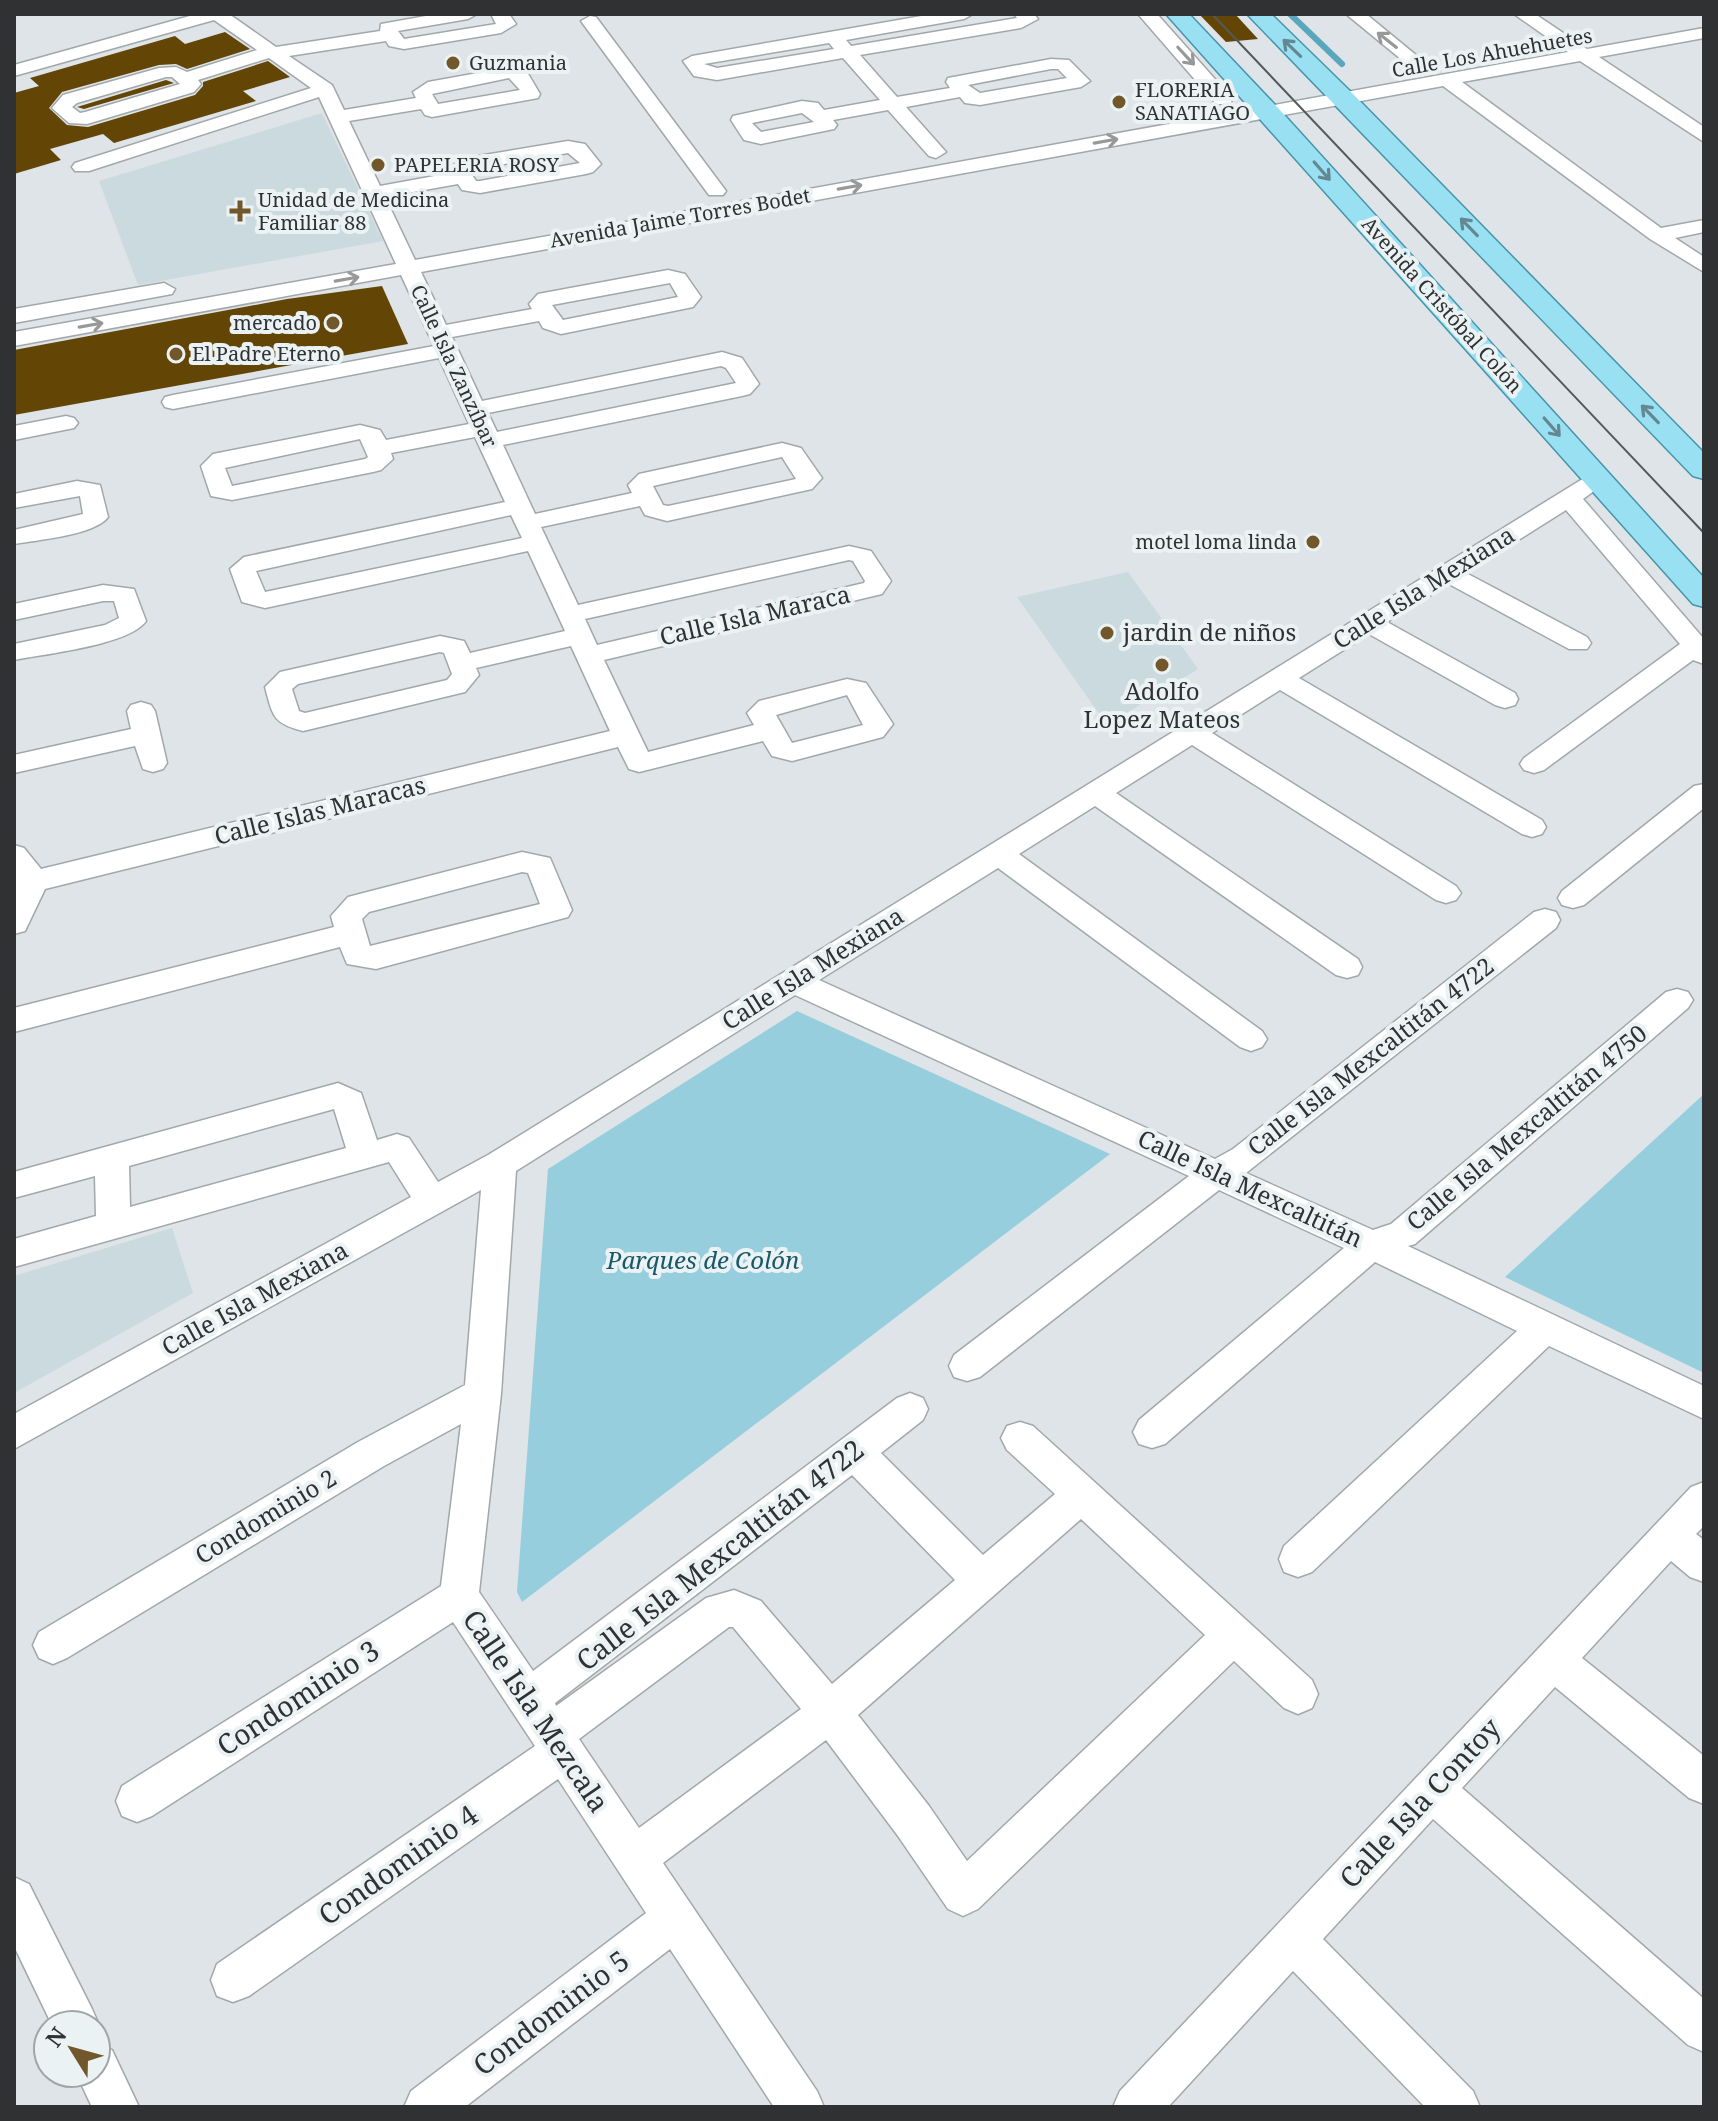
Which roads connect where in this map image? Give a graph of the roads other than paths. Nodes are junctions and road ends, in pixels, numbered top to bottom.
1 (216, 14) edge
2 (468, 14) edge
3 (500, 14) edge
4 (964, 14) edge
5 (1023, 14) edge
6 (1147, 14) edge
7 (1177, 14) edge
8 (1258, 14) edge
9 (1355, 14) edge
10 (1523, 14) edge
11 (1704, 16) edge
12 (119, 21) dead end
13 (590, 21) dead end
14 (1704, 26) edge
15 (1704, 33) edge
16 (144, 34) junction
17 (391, 35) junction
18 (833, 36) junction
19 (1666, 40) junction
20 (1563, 41) junction
21 (272, 52) junction
22 (847, 52) junction
23 (1585, 56) junction
24 (1437, 67) junction
25 (1388, 70) dead end
26 (14, 71) edge
27 (185, 78) junction
28 (1303, 85) dead end
29 (1338, 86) junction
30 (325, 89) junction
31 (963, 91) junction
32 (1263, 99) junction
33 (1223, 100) junction
34 (427, 102) junction
35 (893, 104) junction
36 (338, 117) junction
37 (819, 117) dead end
38 (1704, 136) edge
39 (936, 152) junction
40 (82, 167) dead end
41 (464, 177) junction
42 (716, 191) junction
43 (373, 193) junction
44 (641, 205) dead end
45 (1704, 226) edge
46 (1657, 235) junction
47 (375, 252) dead end
48 (407, 253) junction
49 (1704, 266) edge
50 (187, 285) dead end
51 (545, 313) junction
52 (14, 316) edge
53 (14, 339) edge
54 (443, 342) junction
55 (571, 390) junction
56 (173, 402) dead end
57 (587, 421) junction
58 (66, 423) dead end
59 (482, 426) junction
60 (14, 433) edge
61 (377, 449) junction
62 (1704, 470) edge
63 (1597, 480) junction
64 (647, 497) junction
65 (1569, 498) junction
66 (14, 501) edge
67 (527, 523) junction
68 (409, 529) junction
69 (14, 537) edge
70 (423, 565) junction
71 (1448, 573) junction
72 (678, 591) junction
73 (1704, 597) edge
74 (14, 612) edge
75 (1369, 623) junction
76 (698, 629) junction
77 (579, 635) junction
78 (1578, 643) dead end
79 (1700, 651) edge
80 (14, 652) edge
81 (461, 663) junction
82 (1280, 678) junction
83 (1505, 699) dead end
84 (771, 730) dead end
85 (1192, 733) junction
86 (626, 736) junction
87 (153, 763) dead end
88 (14, 764) edge
89 (1534, 764) dead end
90 (1096, 793) junction
91 (1704, 793) edge
92 (1532, 827) dead end
93 (998, 853) junction
94 (14, 855) edge
95 (24, 883) edge
96 (1446, 893) dead end
97 (1573, 898) dead end
98 (1545, 920) dead end
99 (14, 923) edge
100 (351, 933) junction
101 (1347, 967) dead end
102 (793, 981) junction
103 (1677, 1000) dead end
104 (14, 1020) edge
105 (1251, 1039) dead end
106 (112, 1158) junction
107 (358, 1158) junction
108 (500, 1164) junction
109 (1216, 1174) junction
110 (14, 1185) edge
111 (432, 1201) junction
112 (113, 1226) junction
113 (1371, 1245) junction
114 (14, 1253) edge
115 (1546, 1327) junction
116 (967, 1366) dead end
117 (483, 1394) junction
118 (1704, 1403) edge
119 (910, 1409) dead end
120 (1152, 1432) dead end
121 (14, 1433) edge
122 (1020, 1438) dead end
123 (855, 1452) junction
124 (1082, 1495) junction
125 (1704, 1499) edge
126 (1669, 1536) junction
127 (1298, 1559) dead end
128 (1704, 1564) edge
129 (982, 1581) junction
130 (459, 1596) junction
131 (1233, 1635) junction
132 (53, 1645) dead end
133 (1554, 1660) junction
134 (1298, 1694) dead end
135 (830, 1712) junction
136 (548, 1728) junction
137 (1704, 1783) edge
138 (1432, 1790) junction
139 (137, 1801) dead end
140 (635, 1858) junction
141 (14, 1899) edge
142 (675, 1918) junction
143 (1293, 1940) junction
144 (233, 1980) dead end
145 (68, 2009) edge
146 (1704, 2029) edge
147 (107, 2089) edge
148 (1149, 2102) edge
149 (116, 2107) edge
150 (427, 2107) edge
151 (801, 2107) edge
152 (1457, 2107) edge

1 - 16 street
1 - 21 street
2 - 17 street
3 - 17 street
4 - 18 street
5 - 22 street
6 -> 33 street
7 - 32 main road, Avenida Cristóbal Colón
29 -> 8 main road
24 -> 9 street
10 - 20 street
11 - 20 street, Calle Los Ahuehuetes
12 - 16 street
13 - 42 street
14 - 19 street
15 - 19 street, Calle Los Ahuehuetes
16 - 26 street
17 - 21 street
18 - 22 street
18 - 22 street
19 - 23 street, Calle Los Ahuehuetes
20 - 23 street
20 - 24 street, Calle Los Ahuehuetes
21 - 27 street
21 - 30 street
22 - 35 street
23 - 24 street, Calle Los Ahuehuetes
23 - 38 street
24 - 25 street, Calle Los Ahuehuetes
24 - 29 street, Calle Los Ahuehuetes
24 - 46 street
27 - 27 street
28 - 29 street
29 - 32 street, Avenida Jaime Torres Bodet
62 -> 29 main road
30 - 36 street, Calle Isla Zanzíbar
30 - 40 street
31 - 31 street
31 - 35 street
32 - 33 street, Avenida Jaime Torres Bodet
48 -> 32 street, Avenida Jaime Torres Bodet
32 -> 63 main road, Avenida Cristóbal Colón
33 - 39 street, Avenida Jaime Torres Bodet
34 - 34 street
34 - 36 street
35 - 37 street
35 - 39 street
36 - 43 street, Calle Isla Zanzíbar
39 - 42 street, Avenida Jaime Torres Bodet
41 - 41 street
41 - 43 street
42 - 44 street, Avenida Jaime Torres Bodet
43 - 48 street, Calle Isla Zanzíbar
45 - 46 street
46 - 49 street
47 - 48 street, Avenida Jaime Torres Bodet
53 -> 48 street, Avenida Jaime Torres Bodet
48 - 54 street, Calle Isla Zanzíbar
50 - 52 street
51 - 51 street
51 - 54 street
54 - 56 street
54 - 59 street, Calle Isla Zanzíbar
55 - 57 street
55 - 57 street
55 - 59 street
57 - 59 street
58 - 60 street
59 - 61 street
59 - 67 street, Calle Isla Zanzíbar
61 - 61 street
63 - 65 street, Calle Isla Mexiana
63 - 73 main road, Avenida Cristóbal Colón
64 - 64 street
64 - 67 street
65 - 71 street, Calle Isla Mexiana
65 - 79 street
66 - 69 street
67 - 68 street
67 - 70 street
67 - 77 street, Calle Isla Zanzíbar
68 - 70 street
68 - 70 street
71 - 75 street, Calle Isla Mexiana
71 - 78 street
72 - 76 street
72 - 76 street, Calle Isla Maraca
72 - 77 street, Calle Isla Maraca
74 - 80 street
75 - 82 street, Calle Isla Mexiana
75 - 83 street
76 - 77 street, Calle Isla Maraca
77 - 81 street, Calle Isla Maraca
77 - 86 street, Calle Isla Zanzíbar
79 - 89 street
81 - 81 street
82 - 85 street, Calle Isla Mexiana
82 - 92 street
84 - 86 street, Calle Isla Zanzíbar
85 - 90 street, Calle Isla Mexiana
85 - 96 street
86 - 95 street, Calle Islas Maracas
87 - 88 street
90 - 93 street, Calle Isla Mexiana
90 - 101 street
91 - 97 street
93 - 102 street, Calle Isla Mexiana
93 - 105 street
94 - 95 street
95 - 99 street
98 - 109 street, Calle Isla Mexcaltitán 4722
100 - 100 street
100 - 104 street
102 - 108 street, Calle Isla Mexiana
102 - 109 street, Calle Isla Mexcaltitán
103 - 113 street, Calle Isla Mexcaltitán 4750
106 - 107 street
106 - 110 street
106 - 112 street
107 - 111 street
107 - 112 street
108 - 111 street, Calle Isla Mexiana
108 - 117 street, Calle Isla Mezcala
109 - 113 street, Calle Isla Mexcaltitán
109 - 116 street, Calle Isla Mexcaltitán 4722
111 - 121 street, Calle Isla Mexiana
112 - 114 street
113 - 115 street, Calle Isla Mexcaltitán
113 - 120 street, Calle Isla Mexcaltitán 4750
115 - 118 street, Calle Isla Mexcaltitán
115 - 127 street
117 - 130 street, Calle Isla Mezcala
117 - 132 street, Condominio 2
119 - 123 street, Calle Isla Mexcaltitán 4722
122 - 124 street
123 - 129 street
123 - 136 street, Calle Isla Mexcaltitán 4722
124 - 129 street
124 - 131 street
125 - 126 street, Calle Isla Contoy
126 - 128 street
126 - 133 street, Calle Isla Contoy
129 - 135 street
130 - 136 street, Calle Isla Mezcala
130 - 139 street, Condominio 3
131 - 134 street
131 - 135 street
133 - 137 street
133 - 138 street, Calle Isla Contoy
135 - 136 street
135 - 140 street
136 - 140 street, Calle Isla Mezcala
136 - 144 street, Condominio 4
138 - 143 street, Calle Isla Contoy
138 - 146 street
140 - 142 street, Calle Isla Mezcala
141 - 145 street
142 - 150 street, Condominio 5
142 - 151 street, Calle Isla Mezcala
143 - 148 street, Calle Isla Contoy
143 - 152 street
147 - 149 street

